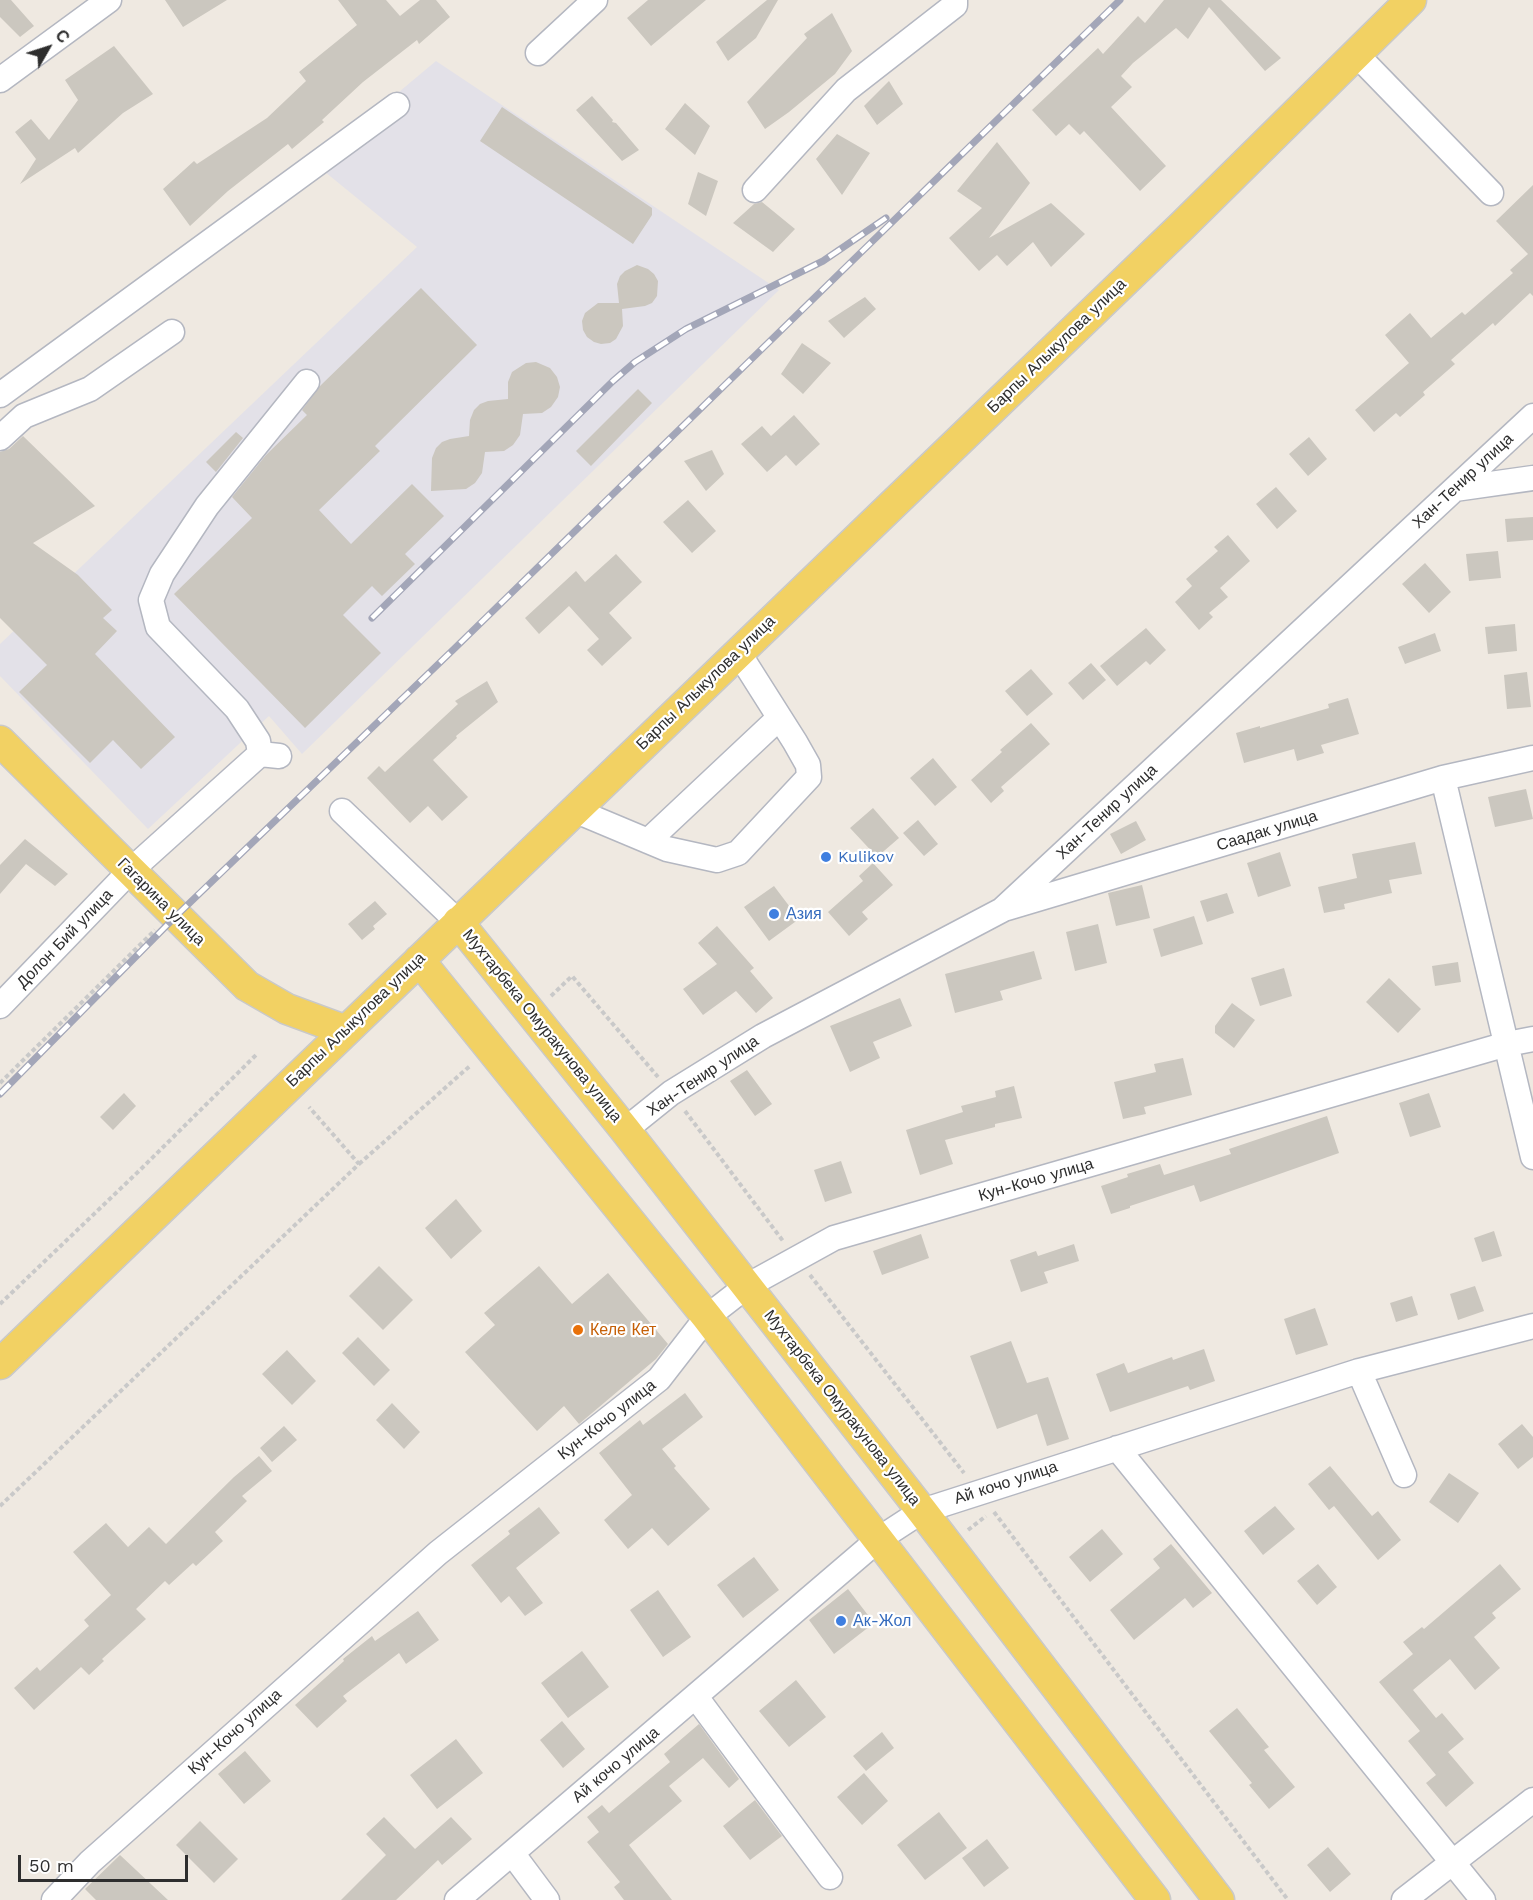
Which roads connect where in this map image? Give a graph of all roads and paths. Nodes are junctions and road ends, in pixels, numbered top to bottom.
1 (110, 0) edge
2 (595, 0) edge
3 (955, 0) edge
4 (1411, 0) edge
5 (538, 53) dead end
6 (1356, 54) junction
7 (0, 80) edge
8 (397, 105) dead end
9 (755, 190) dead end
10 (1491, 193) dead end
11 (172, 332) dead end
12 (307, 382) dead end
13 (0, 395) edge
14 (1533, 416) edge
15 (0, 438) edge
16 (1533, 478) edge
17 (1455, 489) junction
18 (738, 652) junction
19 (779, 718) junction
20 (0, 741) edge
21 (1533, 758) edge
22 (1443, 778) junction
23 (574, 810) junction
24 (342, 811) dead end
25 (648, 841) junction
26 (130, 871) junction
27 (1002, 910) junction
28 (172, 913) junction
29 (458, 922) junction
30 (419, 960) junction
31 (4, 996) edge
32 (551, 996) dead end
33 (344, 1030) junction
34 (1533, 1039) edge
35 (1507, 1044) junction
36 (258, 1053) dead end
37 (474, 1063) dead end
38 (0, 1083) edge
39 (671, 1093) junction
40 (309, 1107) dead end
41 (625, 1130) junction
42 (1533, 1157) edge
43 (359, 1164) junction
44 (796, 1258) junction
45 (747, 1286) junction
46 (0, 1304) edge
47 (707, 1317) junction
48 (1533, 1326) edge
49 (0, 1364) edge
50 (1359, 1371) junction
51 (1117, 1448) junction
52 (1404, 1475) dead end
53 (978, 1491) junction
54 (0, 1506) edge
55 (922, 1510) junction
56 (993, 1511) junction
57 (967, 1530) dead end
58 (879, 1539) junction
59 (696, 1697) junction
60 (1533, 1800) edge
61 (512, 1853) junction
62 (1453, 1864) junction
63 (830, 1877) dead end
64 (54, 1900) edge
65 (457, 1900) edge
66 (547, 1900) edge
67 (1155, 1900) edge
68 (1220, 1900) edge
69 (1288, 1900) edge
70 (1404, 1900) edge
71 (1483, 1900) edge

1 - 7 street
2 - 5 street
3 - 9 street
4 - 6 main road, Барпы Алыкулова улица
6 - 10 street
6 - 18 main road, Барпы Алыкулова улица
8 - 13 street
11 - 15 street
12 - 26 street, Долон Бий улица
14 - 17 street, Хан-Тенир улица
16 - 17 street
17 - 27 street, Хан-Тенир улица
18 - 19 street
18 - 23 main road, Барпы Алыкулова улица
19 - 25 street
19 - 25 street
20 - 26 main road, Гагарина улица
21 - 22 street, Саадак улица
22 - 27 street, Саадак улица
22 - 35 street
23 - 25 street
23 - 29 main road, Барпы Алыкулова улица
24 - 29 street
26 - 28 main road, Гагарина улица
26 - 31 street, Долон Бий улица
27 - 39 street, Хан-Тенир улица
28 - 33 main road, Гагарина улица
28 - 38 path
29 - 30 main road, Барпы Алыкулова улица
29 - 41 main road, Мухтарбека Омуракунова улица
30 - 33 main road, Барпы Алыкулова улица
30 - 47 main road
32 - 39 path
33 - 49 main road, Барпы Алыкулова улица
34 - 35 street, Кун-Кочо улица
35 - 42 street
35 - 44 street, Кун-Кочо улица
36 - 46 path
37 - 43 path
39 - 41 street, Хан-Тенир улица
39 - 44 path
40 - 43 path
41 - 45 main road, Мухтарбека Омуракунова улица
43 - 54 path
44 - 45 street, Кун-Кочо улица
44 - 53 path
45 - 47 street, Кун-Кочо улица
45 - 55 main road, Мухтарбека Омуракунова улица
47 - 58 main road
47 - 64 street, Кун-Кочо улица
48 - 50 street, Ай кочо улица
50 - 51 street, Ай кочо улица
50 - 52 street
51 - 53 street, Ай кочо улица
51 - 62 street
53 - 55 street, Ай кочо улица
53 - 56 path
55 - 58 street, Ай кочо улица
55 - 68 main road, Мухтарбека Омуракунова улица
56 - 57 path
56 - 69 path
58 - 59 street, Ай кочо улица
58 - 67 main road
59 - 61 street, Ай кочо улица
59 - 63 street
60 - 62 street
61 - 65 street, Ай кочо улица
61 - 66 street
62 - 70 street
62 - 71 street

